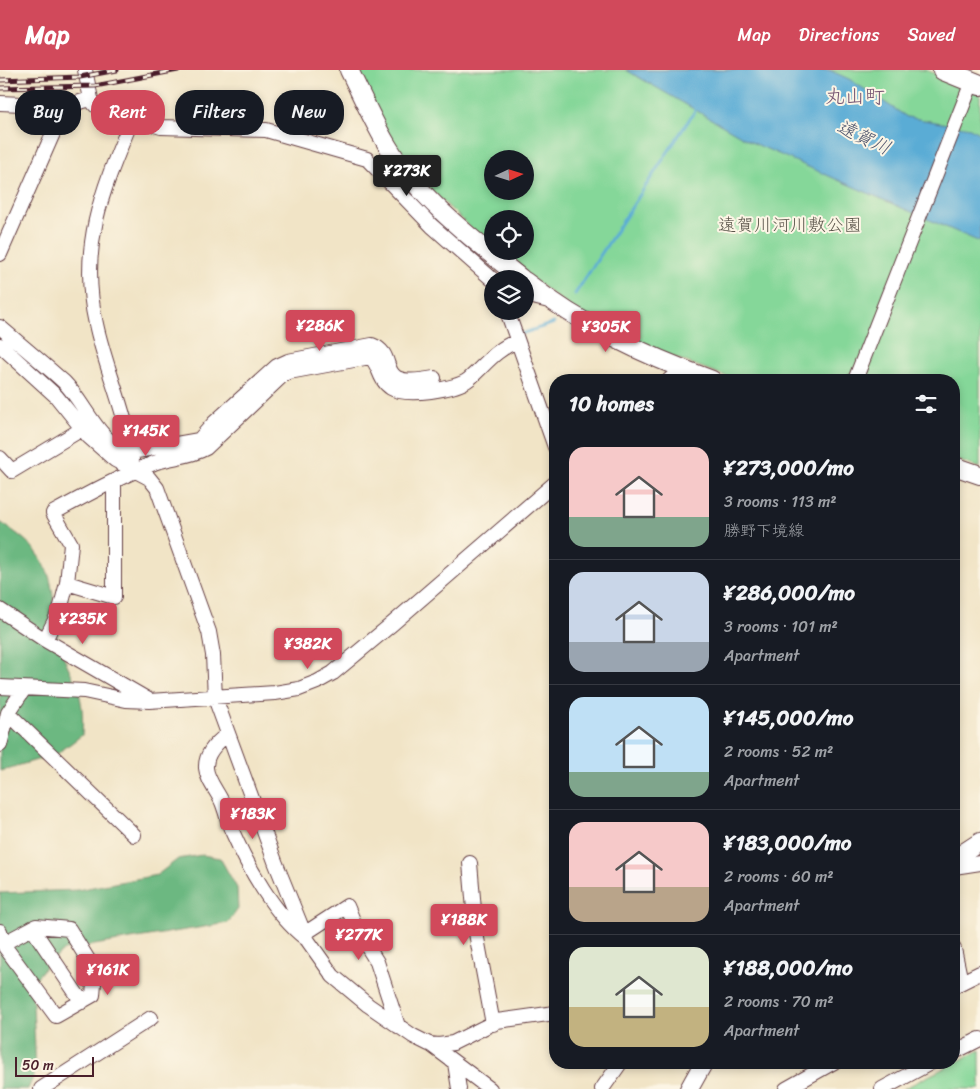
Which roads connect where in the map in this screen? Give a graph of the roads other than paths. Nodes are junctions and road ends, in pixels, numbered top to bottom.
1 (85, 70) edge
2 (349, 70) edge
3 (947, 71) edge
4 (974, 86) edge
5 (91, 99) joint
6 (81, 102) edge
7 (0, 103) edge
8 (15, 104) edge
9 (165, 127) edge
10 (52, 135) edge
11 (125, 135) edge
12 (0, 254) edge
13 (512, 270) edge
14 (484, 272) edge
15 (534, 288) edge
16 (534, 298) edge
17 (551, 302) junction
18 (510, 320) edge
19 (0, 327) edge
20 (516, 337) junction
21 (0, 345) edge
22 (676, 374) edge
23 (857, 374) edge
24 (434, 378) dead end
25 (419, 387) junction
26 (82, 429) junction
27 (549, 430) edge
28 (132, 452) junction
29 (0, 458) edge
30 (960, 468) edge
31 (134, 471) junction
32 (980, 475) edge
33 (114, 481) junction
34 (549, 488) edge
35 (67, 583) junction
36 (0, 610) edge
37 (45, 640) junction
38 (0, 688) edge
39 (24, 689) junction
40 (215, 698) junction
41 (149, 701) junction
42 (8, 713) junction
43 (228, 734) junction
44 (0, 744) edge
45 (134, 835) dead end
46 (980, 842) edge
47 (960, 855) edge
48 (470, 862) dead end
49 (980, 864) edge
50 (960, 866) edge
51 (32, 928) junction
52 (305, 936) junction
53 (2, 937) edge
54 (980, 973) edge
55 (960, 983) edge
56 (82, 1002) junction
57 (549, 1014) edge
58 (151, 1018) dead end
59 (493, 1024) junction
60 (398, 1026) junction
61 (980, 1039) edge
62 (429, 1044) junction
63 (960, 1049) edge
64 (455, 1063) junction
65 (616, 1069) edge
66 (700, 1069) edge
67 (822, 1069) edge
68 (919, 1069) edge
69 (41, 1089) edge
70 (459, 1089) edge
71 (490, 1089) edge
72 (602, 1089) edge
73 (689, 1089) edge
74 (786, 1089) edge
75 (882, 1089) edge

1 - 5 street
2 - 13 main road
3 - 4 highway
4 - 23 street
5 - 6 street
7 - 8 street
9 - 14 street
10 - 12 street
11 - 28 street
15 - 17 main road
16 - 17 street
17 - 22 main road
18 - 20 street
19 - 28 street
20 - 25 street
20 - 27 street
21 - 26 street
24 - 25 street
25 - 28 street
25 - 31 street
26 - 29 street
26 - 31 street
28 - 31 street
30 - 32 main road
31 - 33 street
31 - 40 street
33 - 35 street
33 - 35 street
34 - 40 street
35 - 37 street
36 - 37 street
37 - 41 street
38 - 39 street
39 - 41 street
39 - 42 street
40 - 41 street
40 - 43 street
42 - 44 street
42 - 45 street
43 - 52 street
43 - 52 street
46 - 47 main road
48 - 59 street
49 - 50 street
51 - 53 street
51 - 56 street
51 - 56 street
52 - 60 street
52 - 60 street
53 - 56 street
54 - 55 street
57 - 59 street
58 - 69 street
59 - 62 street
60 - 62 street
61 - 63 street
62 - 64 street
64 - 70 street
64 - 71 street
65 - 72 street
66 - 73 main road
67 - 74 street
68 - 75 street

